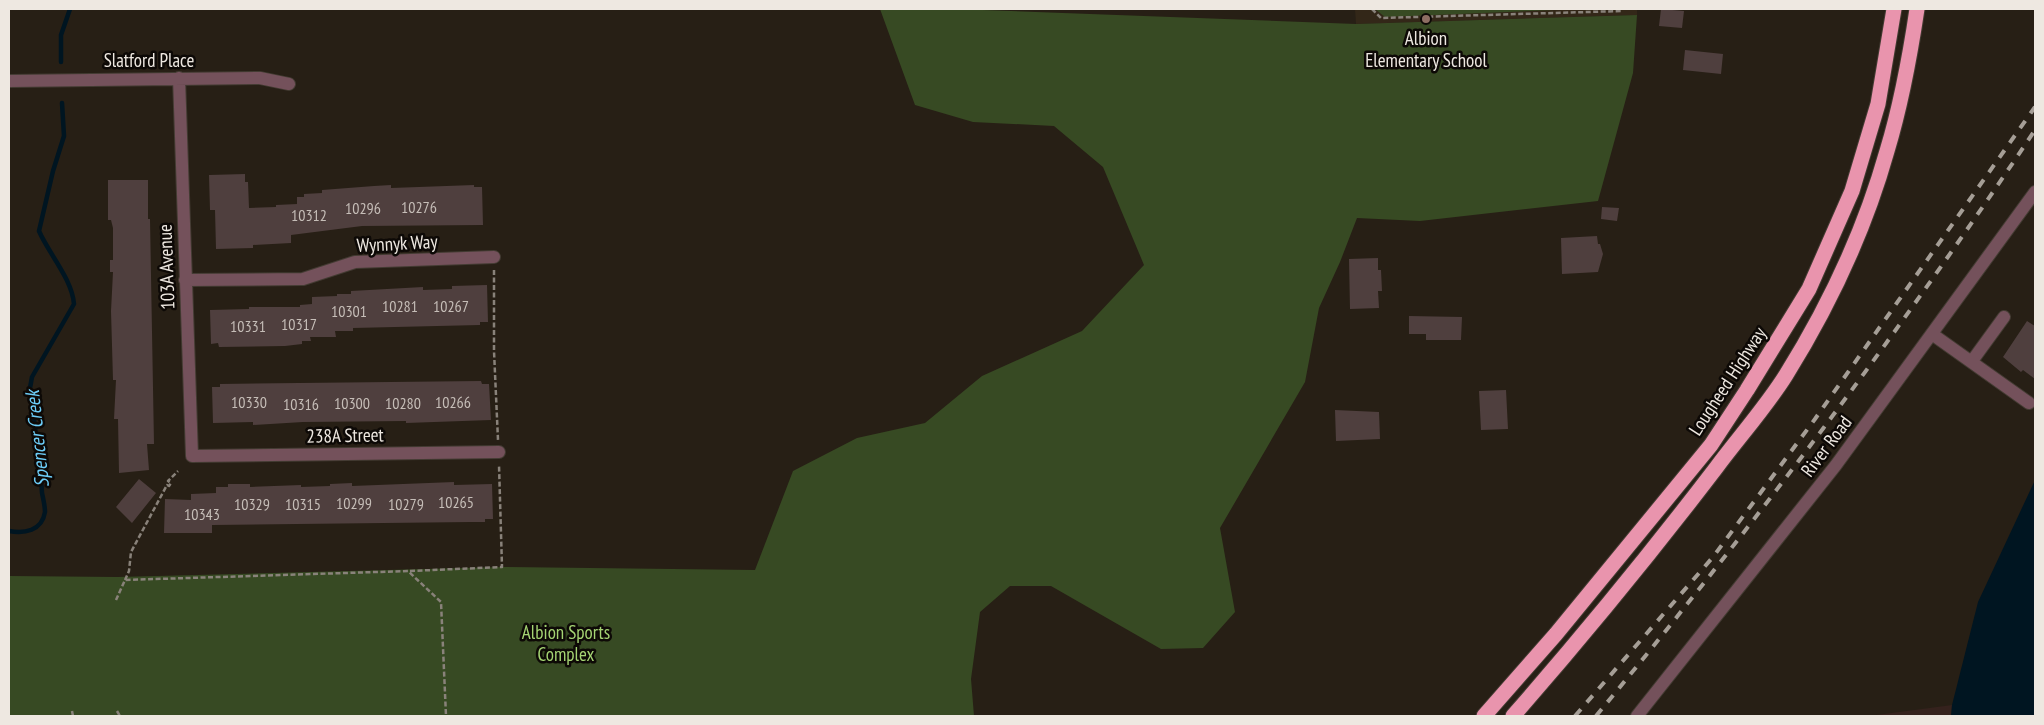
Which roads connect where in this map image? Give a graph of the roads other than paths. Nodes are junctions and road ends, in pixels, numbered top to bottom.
1 (1894, 9) edge
2 (1917, 9) edge
3 (179, 78) junction
4 (9, 81) edge
5 (289, 84) dead end
6 (2035, 192) edge
7 (494, 257) dead end
8 (185, 280) junction
9 (2004, 317) dead end
10 (1932, 334) junction
11 (1972, 361) junction
12 (2029, 403) dead end
13 (498, 452) dead end
14 (192, 456) joint
15 (1484, 716) edge
16 (1513, 716) edge
17 (1637, 716) edge

1 - 15 highway, Lougheed Highway
2 - 16 highway, Lougheed Highway
3 - 4 street, Slatford Place
3 - 5 street, Slatford Place
3 - 8 street, 103A Avenue
6 - 10 street, River Road
7 - 8 street, Wynnyk Way
8 - 14 street, 103A Avenue
9 - 11 street
10 - 11 street
10 - 17 street, River Road
11 - 12 street
13 - 14 street, 238A Street

